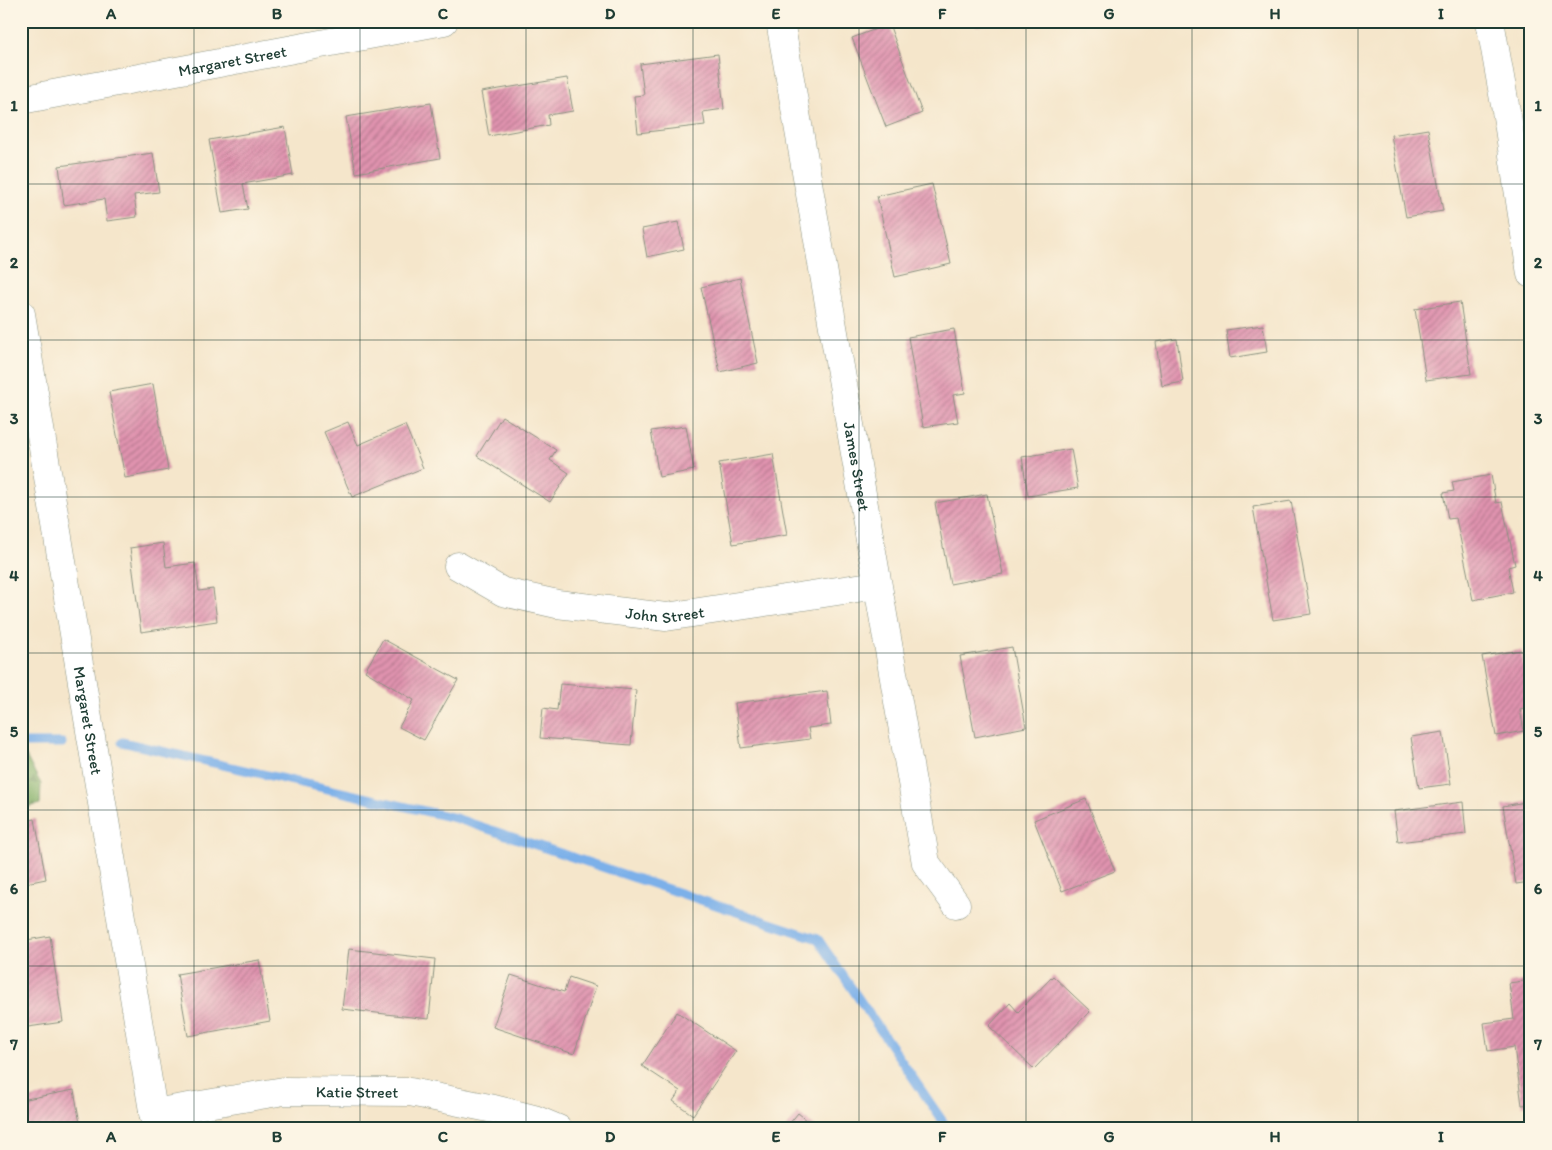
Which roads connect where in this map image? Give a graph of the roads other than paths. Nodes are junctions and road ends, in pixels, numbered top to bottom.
1 (444, 21) edge
2 (780, 21) edge
3 (1490, 21) edge
4 (21, 100) edge
5 (1531, 274) edge
6 (21, 314) edge
7 (458, 566) dead end
8 (878, 585) junction
9 (956, 904) dead end
10 (154, 1121) edge
11 (558, 1129) edge

1 - 4 street, Margaret Street
2 - 8 street, James Street
3 - 5 street
6 - 10 street, Margaret Street
7 - 8 street, John Street
8 - 9 street, James Street
10 - 11 street, Katie Street

